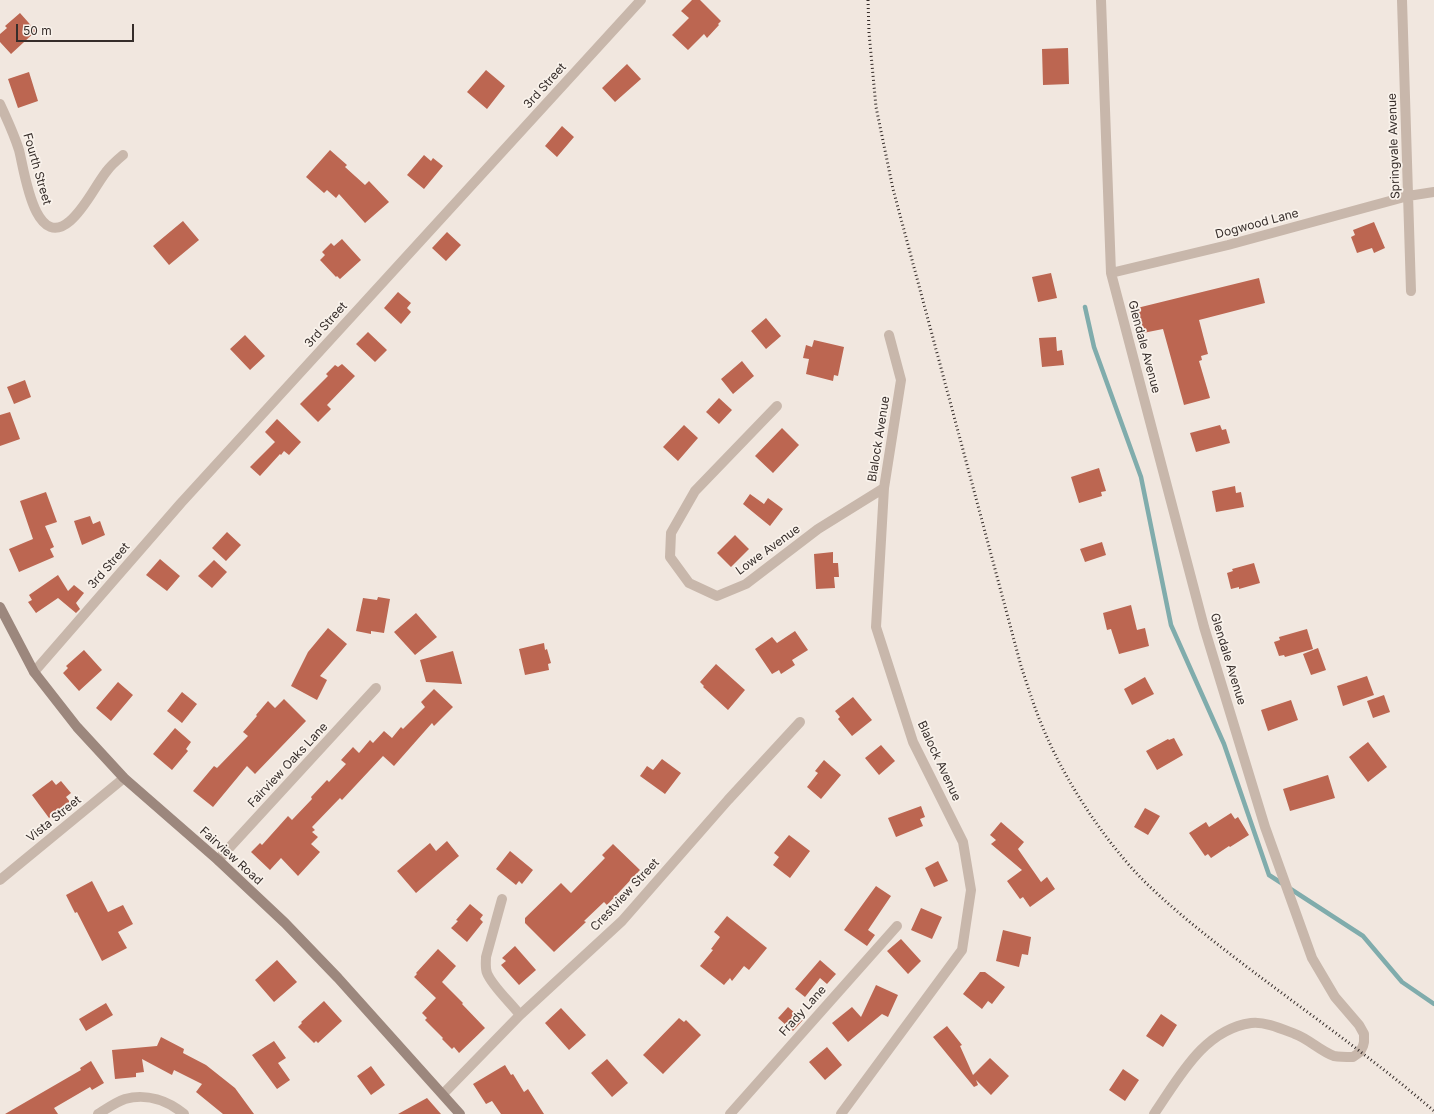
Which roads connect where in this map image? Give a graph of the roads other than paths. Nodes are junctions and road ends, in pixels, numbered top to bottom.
1 (641, 0) edge
2 (1101, 0) edge
3 (1402, 0) edge
4 (0, 104) edge
5 (123, 154) dead end
6 (1434, 192) edge
7 (1408, 196) junction
8 (1111, 273) junction
9 (1411, 291) dead end
10 (889, 335) dead end
11 (777, 406) dead end
12 (884, 488) junction
13 (0, 607) edge
14 (34, 672) junction
15 (376, 688) dead end
16 (800, 722) dead end
17 (124, 778) junction
18 (218, 860) junction
19 (0, 880) edge
20 (502, 899) dead end
21 (897, 926) dead end
22 (520, 1015) junction
23 (443, 1094) junction
24 (98, 1114) edge
25 (184, 1114) edge
26 (460, 1114) edge
27 (730, 1114) edge
28 (841, 1114) edge
29 (1154, 1114) edge

1 - 14 street, 3rd Street
2 - 8 street, Glendale Avenue
3 - 7 street, Springvale Avenue
4 - 5 street, Fourth Street
6 - 7 street, Dogwood Lane
7 - 8 street, Dogwood Lane
7 - 9 street, Springvale Avenue
8 - 29 street, Glendale Avenue
10 - 12 street, Blalock Avenue
11 - 12 street, Lowe Avenue
12 - 28 street, Blalock Avenue
13 - 14 main road, Fairview Road
14 - 17 main road, Fairview Road
15 - 18 street, Fairview Oaks Lane
16 - 22 street, Crestview Street
17 - 18 main road, Fairview Road
17 - 19 street, Vista Street
18 - 23 main road, Fairview Road
20 - 22 street
21 - 27 street, Frady Lane
22 - 23 street, Crestview Street
23 - 26 main road, Fairview Road
24 - 25 street

